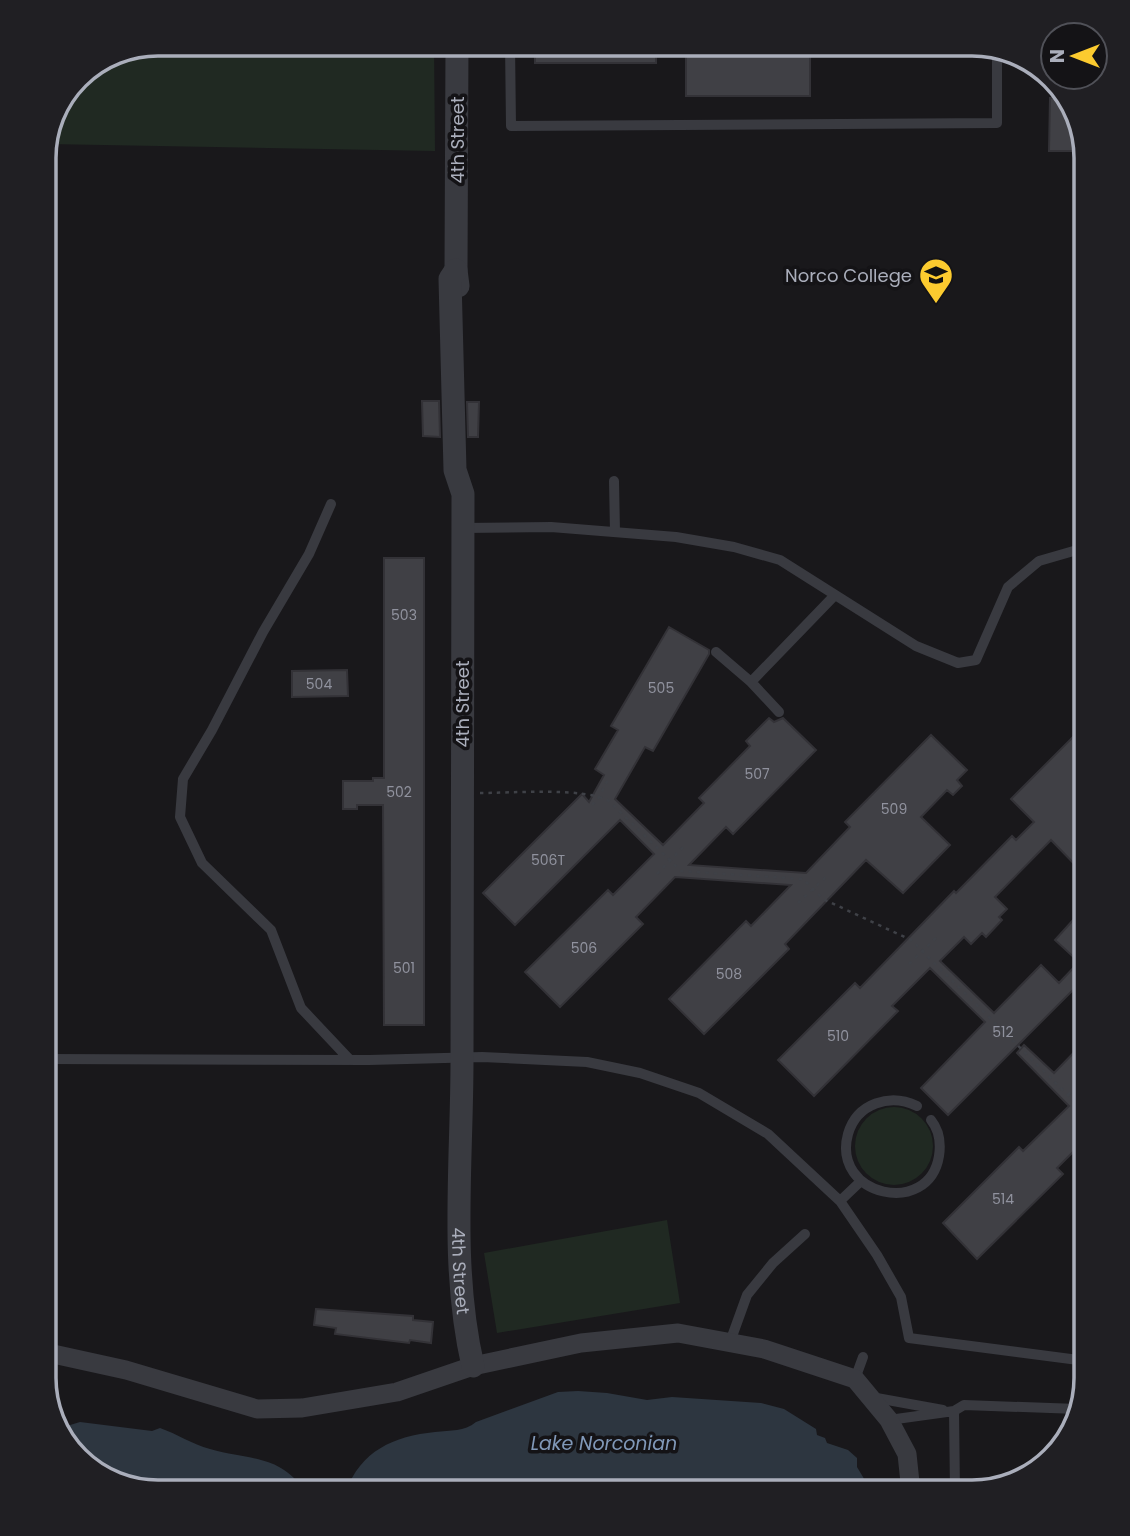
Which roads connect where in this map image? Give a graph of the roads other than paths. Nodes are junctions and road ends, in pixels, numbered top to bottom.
1 (457, 56) edge
2 (510, 56) edge
3 (997, 59) edge
4 (453, 275) junction
5 (614, 481) dead end
6 (463, 494) junction
7 (331, 504) dead end
8 (463, 528) junction
9 (615, 532) junction
10 (1074, 551) edge
11 (835, 595) junction
12 (716, 652) dead end
13 (751, 682) junction
14 (779, 712) dead end
15 (462, 1058) junction
16 (56, 1059) edge
17 (350, 1060) junction
18 (917, 1106) dead end
19 (931, 1120) dead end
20 (861, 1181) junction
21 (840, 1201) junction
22 (805, 1234) dead end
23 (730, 1342) junction
24 (56, 1355) edge
25 (863, 1357) dead end
26 (1074, 1359) edge
27 (473, 1366) junction
28 (855, 1380) junction
29 (869, 1396) junction
30 (1069, 1409) edge
31 (954, 1411) junction
32 (889, 1420) junction
33 (909, 1480) edge
34 (955, 1480) edge

1 - 4 street, 4th Street
2 - 3 lane
4 - 6 street
4 - 6 street, 4th Street
5 - 9 lane
6 - 8 street, 4th Street
7 - 17 lane
8 - 9 lane
8 - 15 street, 4th Street
9 - 11 lane
10 - 11 lane
11 - 13 lane
12 - 13 lane
13 - 14 lane
15 - 17 lane
15 - 21 lane
15 - 27 street, 4th Street
16 - 17 lane
18 - 20 lane
19 - 20 lane
20 - 21 lane
21 - 26 lane
22 - 23 lane
23 - 27 street
23 - 28 street
24 - 27 street
25 - 28 lane
28 - 29 street
29 - 31 lane
29 - 32 street
30 - 31 lane
31 - 32 lane
31 - 34 lane
32 - 33 street

